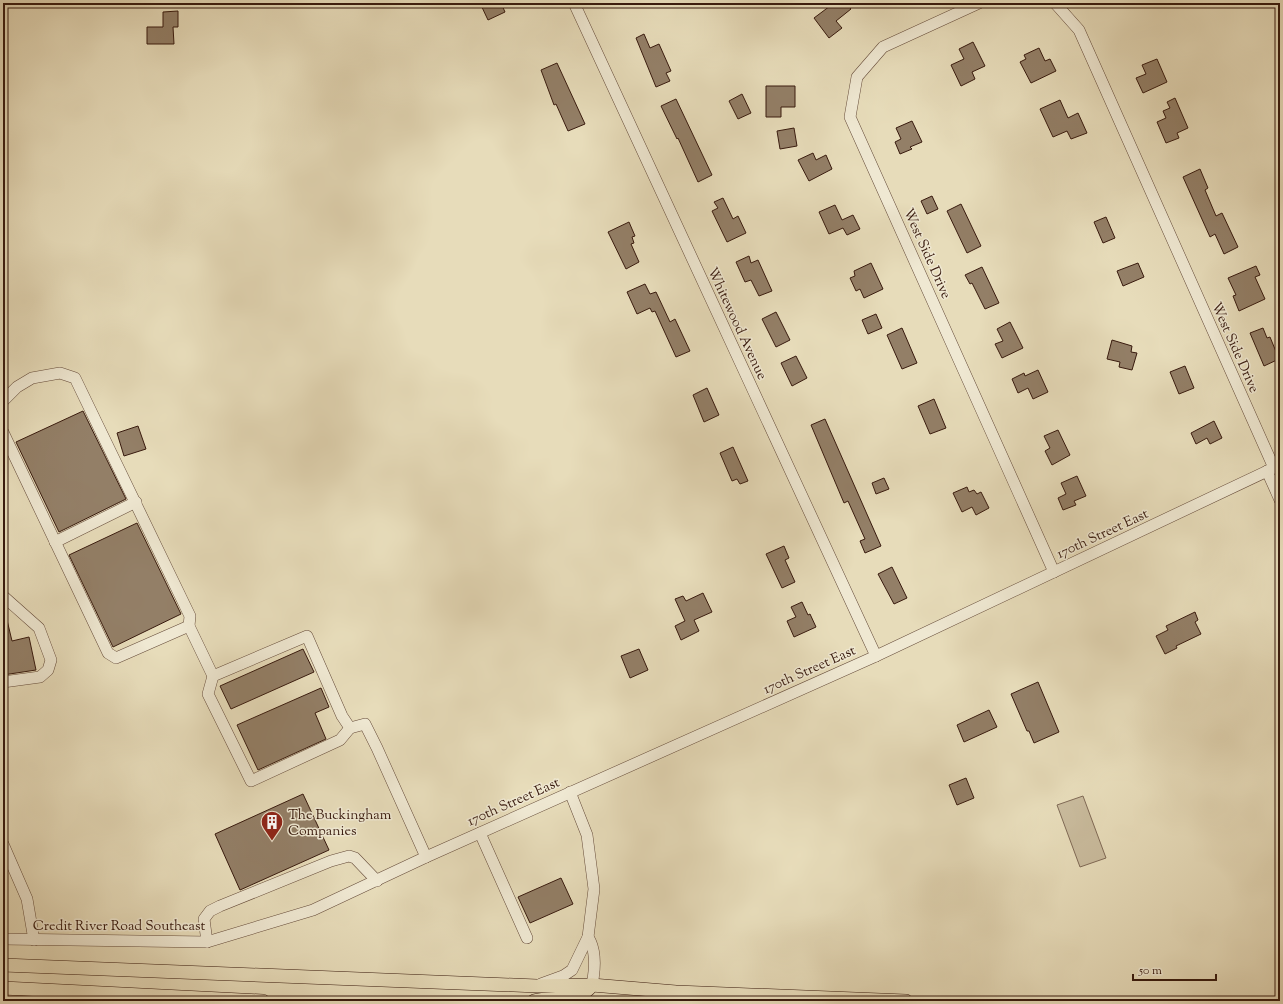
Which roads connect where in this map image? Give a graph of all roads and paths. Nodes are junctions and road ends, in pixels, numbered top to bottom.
1 (6, 3) edge
2 (574, 3) edge
3 (979, 3) edge
4 (1056, 3) edge
5 (3, 15) edge
6 (3, 402) edge
7 (3, 432) edge
8 (1274, 468) edge
9 (1280, 500) edge
10 (136, 502) junction
11 (55, 542) junction
12 (1054, 572) junction
13 (3, 596) edge
14 (189, 626) junction
15 (876, 656) junction
16 (213, 676) junction
17 (3, 682) edge
18 (350, 728) junction
19 (570, 792) junction
20 (480, 833) junction
21 (3, 844) edge
22 (426, 857) junction
23 (6, 862) edge
24 (377, 881) junction
25 (347, 894) joint
26 (588, 937) junction
27 (527, 938) dead end
28 (3, 939) edge
29 (34, 940) junction
30 (207, 942) junction
31 (3, 966) edge
32 (592, 985) junction
33 (537, 986) junction
34 (3, 988) edge
35 (676, 992) junction
36 (263, 1001) edge
37 (534, 1001) edge
38 (665, 1001) edge
39 (906, 1001) edge

1 - 5 path
2 - 15 street, Whitewood Avenue
3 - 12 street, West Side Drive
4 - 8 street, West Side Drive
6 - 10 street
7 - 11 street
8 - 9 street, West Side Drive
8 - 12 street, 170th Street East
10 - 11 street
10 - 14 street
11 - 14 street
12 - 15 street, 170th Street East
13 - 17 street
14 - 16 street
15 - 19 street, 170th Street East
16 - 18 street
16 - 18 street
18 - 22 street
19 - 20 street, 170th Street East
19 - 26 street
20 - 22 street, 170th Street East
20 - 27 street
21 - 23 street
22 - 24 street, 170th Street East
23 - 29 street
24 - 25 street, 170th Street East
24 - 30 street
25 - 30 street, Credit River Road Southeast
26 - 32 street
26 - 33 street
28 - 29 street, Credit River Road Southeast
29 - 30 street, Credit River Road Southeast
31 - 33 main road
32 - 33 main road
32 - 35 main road
32 - 37 main road
34 - 36 main road
35 - 38 main road
35 - 39 main road

